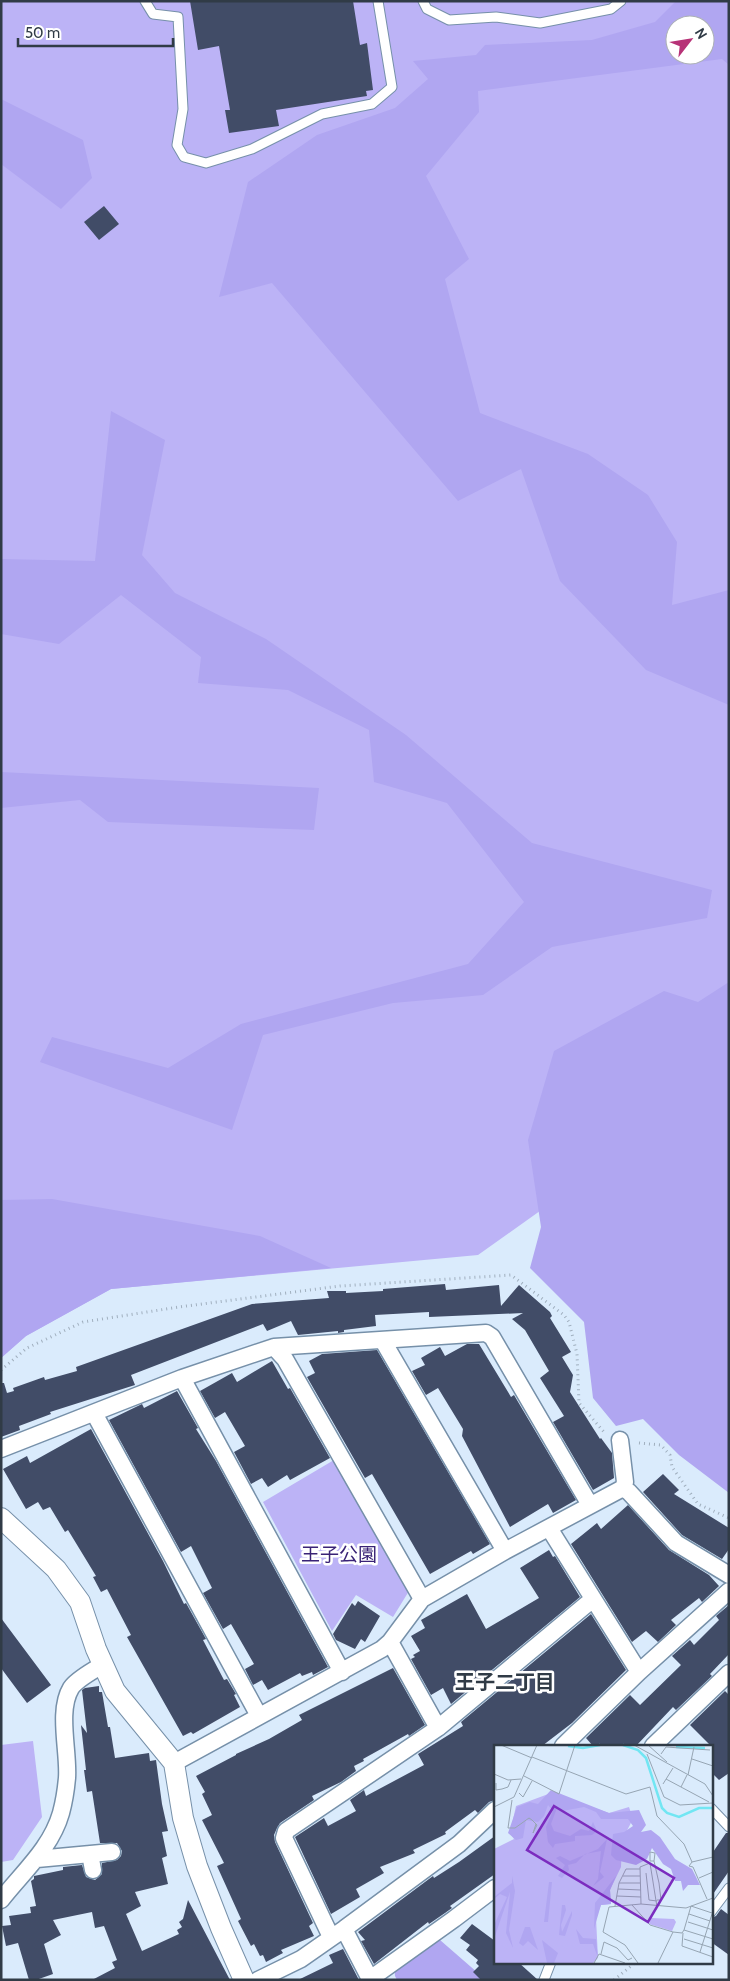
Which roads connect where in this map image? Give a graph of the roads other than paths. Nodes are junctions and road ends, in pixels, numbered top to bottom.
1 (145, 1) edge
2 (378, 1) edge
3 (422, 1) edge
4 (622, 1) edge
5 (383, 1340) junction
6 (274, 1347) junction
7 (182, 1378) junction
8 (94, 1413) junction
9 (620, 1440) road end
10 (1, 1449) edge
11 (623, 1488) junction
12 (590, 1505) junction
13 (1, 1518) edge
14 (549, 1528) junction
15 (505, 1551) junction
16 (729, 1575) edge
17 (729, 1591) edge
18 (422, 1599) junction
19 (593, 1599) junction
20 (390, 1642) junction
21 (102, 1666) junction
22 (342, 1672) junction
23 (639, 1672) junction
24 (729, 1673) edge
25 (259, 1716) junction
26 (438, 1728) junction
27 (564, 1745) edge
28 (654, 1745) edge
29 (174, 1763) junction
30 (712, 1809) edge
31 (494, 1811) edge
32 (729, 1827) edge
33 (112, 1852) dead end
34 (90, 1854) junction
35 (37, 1859) junction
36 (93, 1870) dead end
37 (729, 1888) edge
38 (494, 1889) edge
39 (1, 1900) edge
40 (712, 1911) edge
41 (338, 1933) junction
42 (550, 1964) edge
43 (370, 1979) edge
44 (244, 1980) edge
45 (258, 1980) edge
46 (544, 1980) edge

1 - 2 lane
3 - 4 lane
5 - 6 street
5 - 12 street
5 - 15 street
6 - 7 street
6 - 18 street
7 - 8 street
7 - 22 street
8 - 10 street
8 - 25 street
9 - 11 street
11 - 12 street
11 - 16 street
12 - 14 street
13 - 21 street
14 - 15 street
14 - 19 street
15 - 18 street
17 - 23 street
18 - 20 street
19 - 23 street
19 - 26 street
20 - 22 street
20 - 26 street
21 - 29 street
21 - 35 street
22 - 25 street
23 - 27 street
24 - 28 street
25 - 29 street
26 - 41 street
29 - 44 street
30 - 32 lane
31 - 41 street
33 - 34 street
34 - 35 street
34 - 36 street
35 - 39 street
37 - 40 lane
38 - 43 street
41 - 43 street
41 - 45 street
42 - 46 lane

